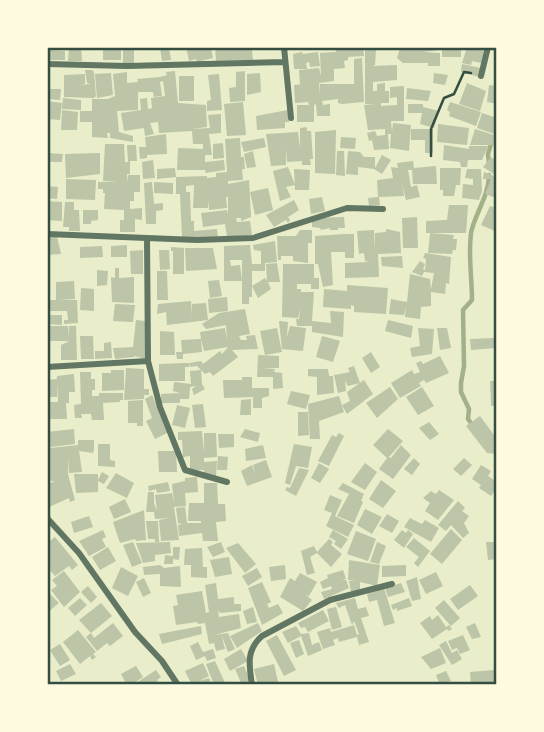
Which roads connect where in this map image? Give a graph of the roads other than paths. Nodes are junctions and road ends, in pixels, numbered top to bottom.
1 (284, 47) edge
2 (488, 47) edge
3 (284, 62) junction
4 (47, 64) edge
5 (481, 76) road end
6 (291, 118) dead end
7 (383, 209) dead end
8 (47, 234) edge
9 (147, 238) junction
10 (148, 361) junction
11 (47, 367) edge
12 (227, 482) dead end
13 (47, 518) edge
14 (392, 584) dead end
15 (178, 685) edge
16 (252, 685) edge

1 - 3 street
2 - 5 street
3 - 4 street
3 - 6 street
7 - 9 street
8 - 9 street
9 - 10 street
10 - 11 street
10 - 12 street
13 - 15 street
14 - 16 street

